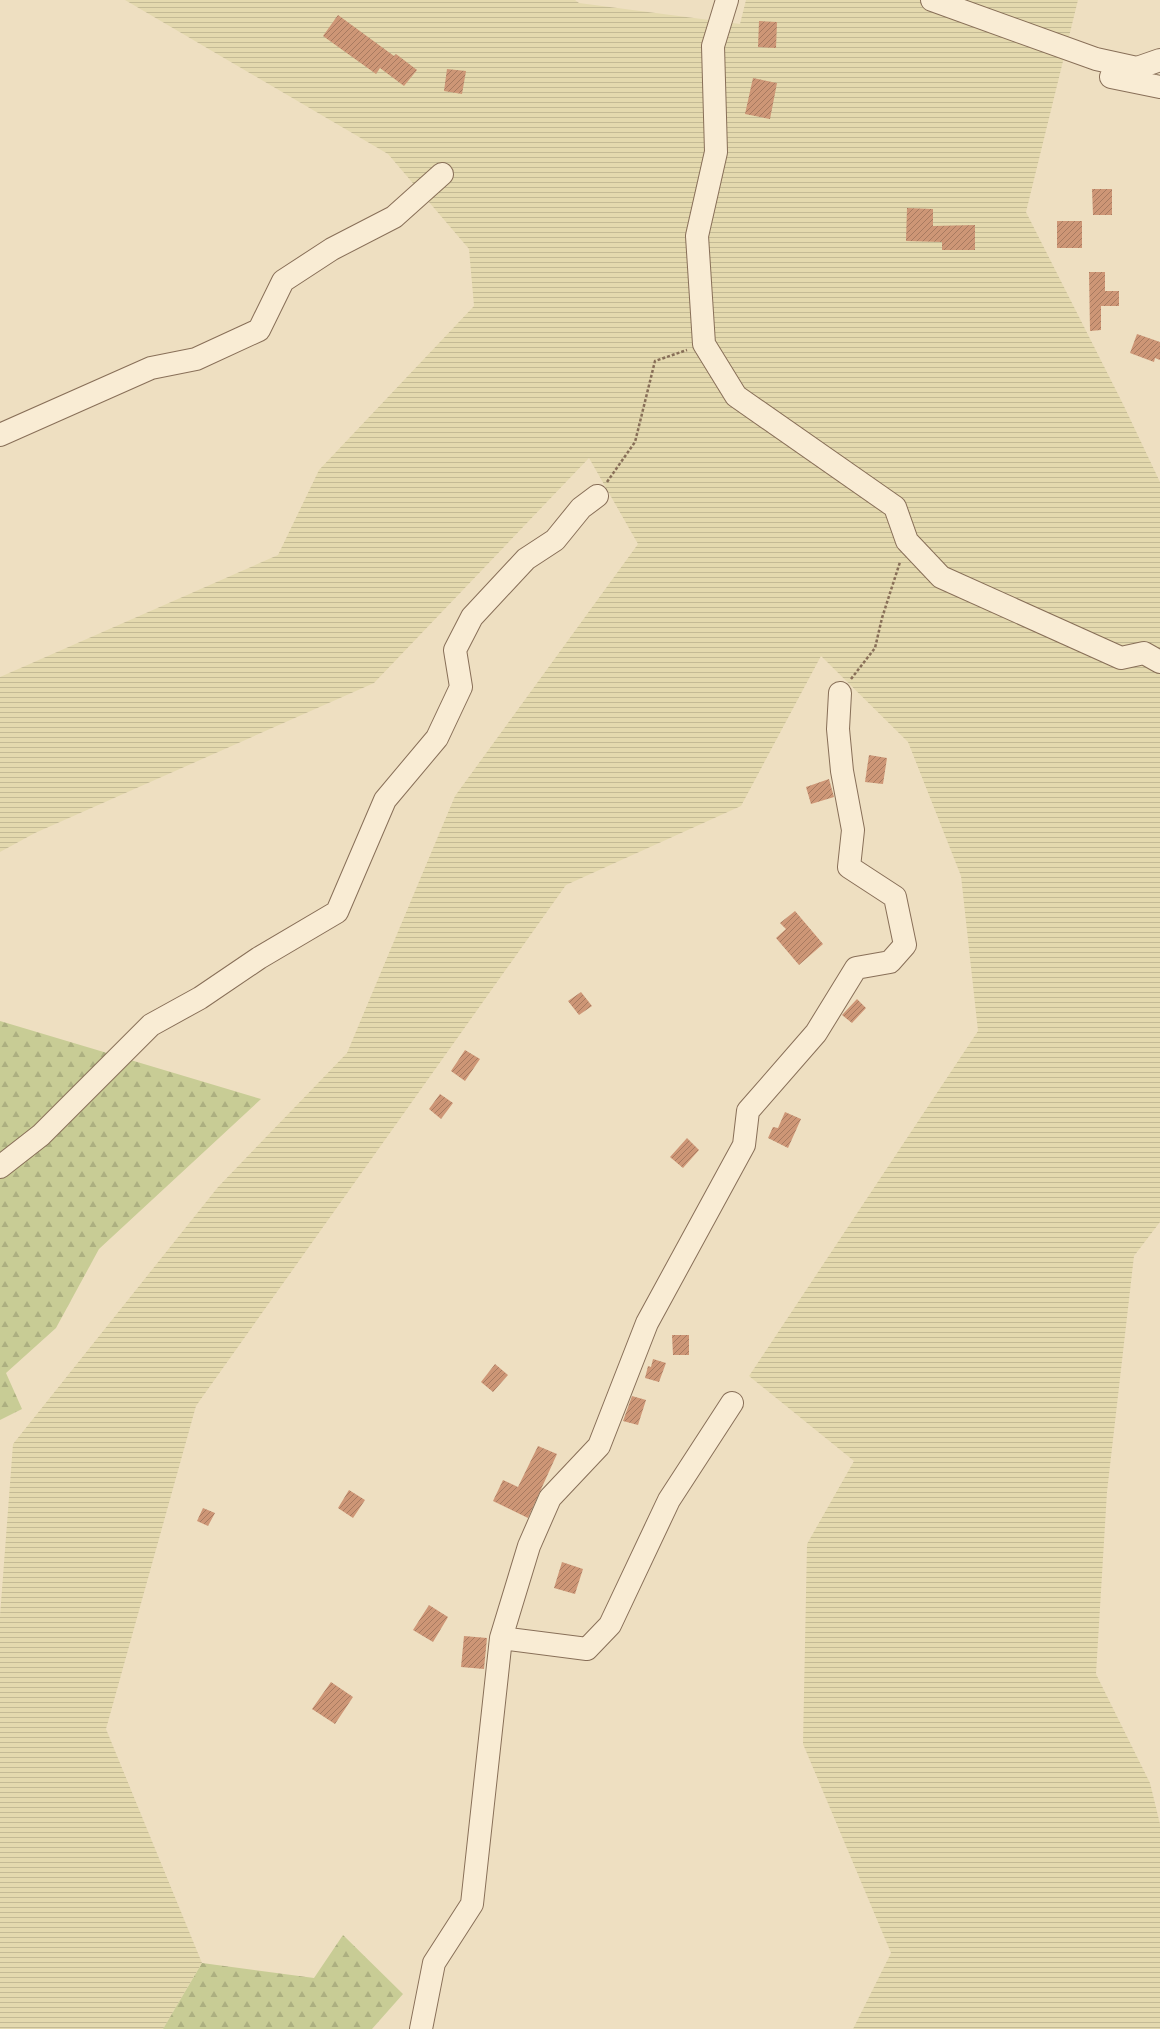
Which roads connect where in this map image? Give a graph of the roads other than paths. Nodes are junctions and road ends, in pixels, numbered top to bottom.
1 (727, 0) edge
2 (932, 0) edge
3 (1096, 59) junction
4 (1160, 60) edge
5 (1160, 87) edge
6 (442, 174) dead end
7 (0, 435) edge
8 (597, 496) road end
9 (1160, 662) edge
10 (840, 693) road end
11 (0, 1167) edge
12 (732, 1403) dead end
13 (501, 1638) junction
14 (421, 2029) edge

1 - 9 street
2 - 3 street
3 - 4 street
3 - 5 street
6 - 7 street
8 - 11 street
10 - 13 street
12 - 13 street
13 - 14 street

